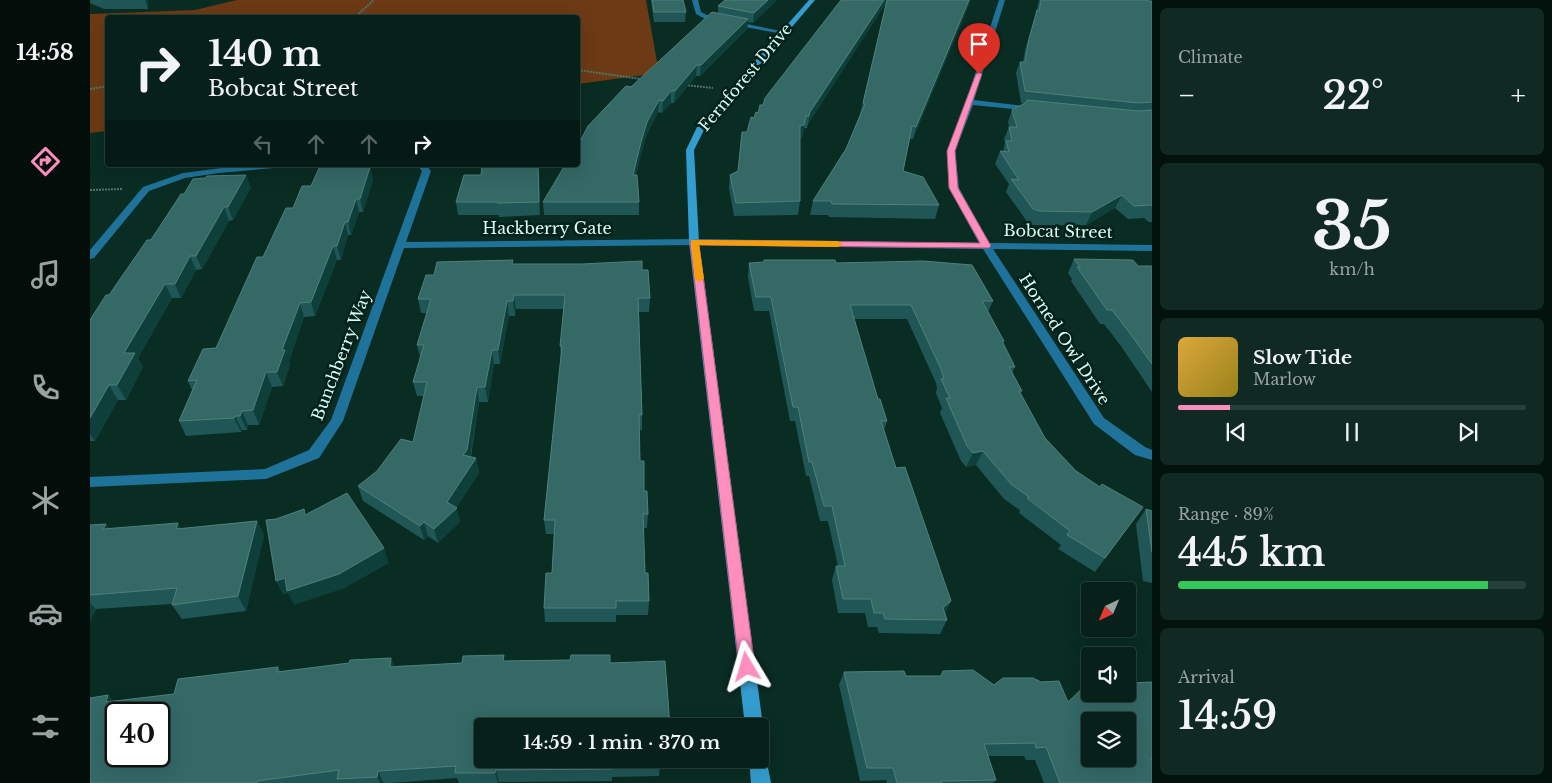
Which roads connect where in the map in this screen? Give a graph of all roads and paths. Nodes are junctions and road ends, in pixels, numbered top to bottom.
1 (374, 0) edge
2 (696, 0) edge
3 (812, 0) edge
4 (1002, 0) edge
5 (357, 15) edge
6 (783, 32) junction
7 (580, 70) edge
8 (648, 80) edge
9 (685, 85) edge
10 (105, 86) edge
11 (90, 89) edge
12 (732, 91) junction
13 (970, 102) junction
14 (1045, 110) edge
15 (252, 167) edge
16 (423, 167) edge
17 (146, 189) junction
18 (90, 190) edge
19 (694, 242) junction
20 (400, 245) junction
21 (986, 246) junction
22 (1152, 248) edge
23 (90, 256) edge
24 (1152, 455) edge
25 (90, 482) edge
26 (753, 718) edge
27 (759, 768) edge
28 (761, 783) edge

1 - 5 path
2 - 6 street
3 - 6 street, Fernforest Drive
4 - 13 street, Horned Owl Drive
6 - 12 street, Fernforest Drive
7 - 8 path
9 - 12 path
10 - 11 path
12 - 19 street, Fernforest Drive
13 - 14 street
13 - 21 street, Horned Owl Drive
15 - 17 street
16 - 20 street, Bunchberry Way
17 - 18 path
17 - 23 street
19 - 20 street, Hackberry Gate
19 - 21 street, Bobcat Street
19 - 26 street, Fernforest Drive
20 - 25 street, Bunchberry Way
21 - 22 street, Bobcat Street
21 - 24 street, Horned Owl Drive
27 - 28 street

